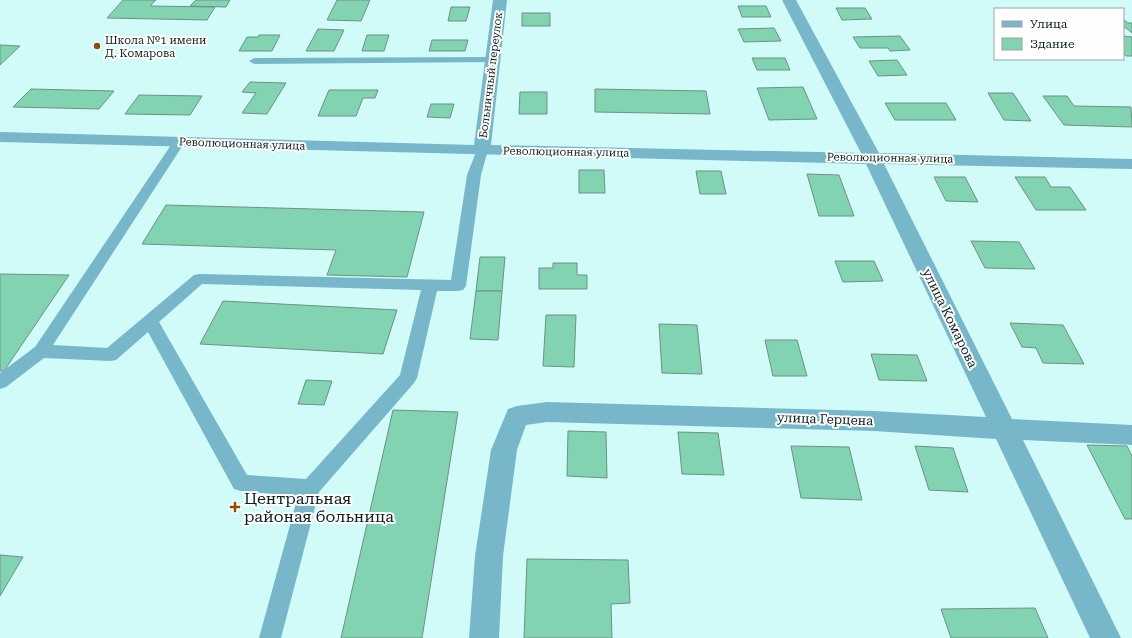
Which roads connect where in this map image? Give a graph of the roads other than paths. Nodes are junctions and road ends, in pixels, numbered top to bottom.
1 (500, 0) edge
2 (789, 0) edge
3 (492, 60) junction
4 (254, 61) dead end
5 (0, 138) edge
6 (179, 142) junction
7 (482, 150) junction
8 (872, 157) junction
9 (1132, 164) edge
10 (430, 286) junction
11 (150, 321) junction
12 (41, 351) junction
13 (0, 382) edge
14 (1004, 429) junction
15 (1132, 435) edge
16 (310, 488) junction
17 (270, 638) edge
18 (484, 638) edge
19 (1106, 638) edge

1 - 3 street, Больничный переулок
2 - 8 street, улица Комарова
3 - 4 lane
3 - 7 street, Больничный переулок
5 - 6 street, Революционная улица
6 - 7 street, Революционная улица
6 - 12 lane
7 - 8 street, Революционная улица
7 - 10 lane
8 - 9 street, Революционная улица
8 - 14 street, улица Комарова
10 - 11 lane
10 - 16 lane
11 - 12 lane
11 - 16 lane
12 - 13 lane
14 - 15 street, улица Герцена
14 - 18 street, улица Герцена
14 - 19 street, улица Комарова
16 - 17 lane

